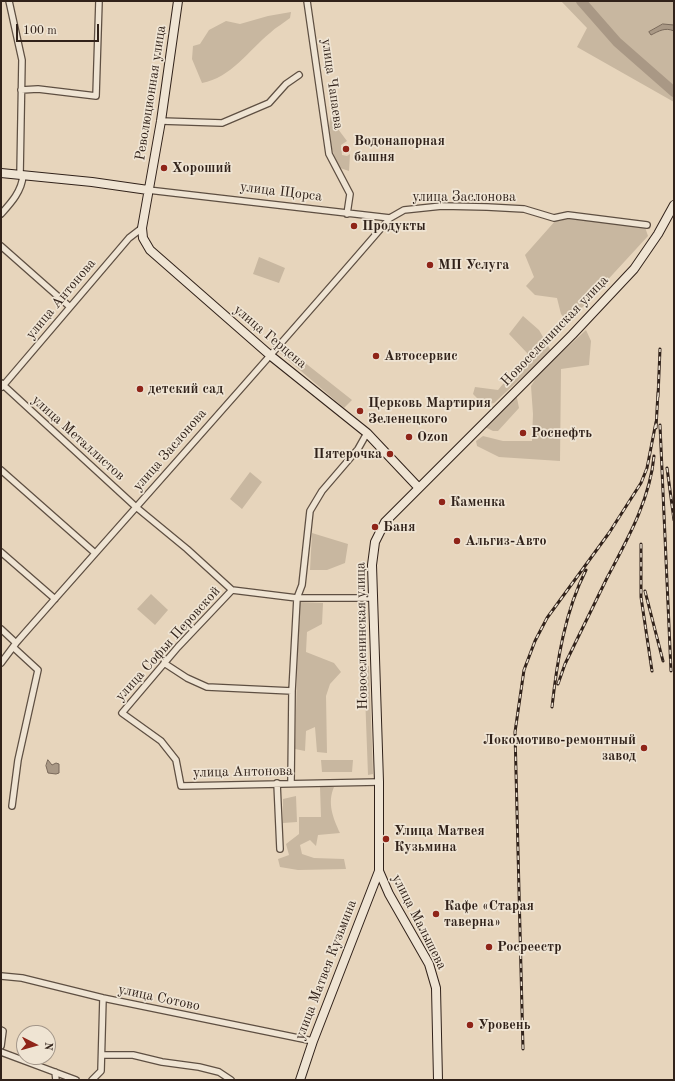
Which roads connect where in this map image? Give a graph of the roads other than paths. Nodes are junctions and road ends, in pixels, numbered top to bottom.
1 (9, 1) edge
2 (99, 1) edge
3 (178, 1) edge
4 (307, 1) edge
5 (299, 75) dead end
6 (22, 90) junction
7 (161, 122) junction
8 (1, 173) edge
9 (22, 175) junction
10 (148, 190) junction
11 (674, 205) edge
12 (1, 214) edge
13 (347, 214) junction
14 (390, 218) junction
15 (646, 225) dead end
16 (142, 228) junction
17 (1, 246) edge
18 (70, 307) junction
19 (271, 356) junction
20 (2, 385) edge
21 (367, 434) junction
22 (1, 470) edge
23 (418, 487) junction
24 (136, 507) junction
25 (1, 552) edge
26 (95, 553) junction
27 (232, 590) junction
28 (297, 598) junction
29 (373, 598) junction
30 (55, 599) junction
31 (1, 629) edge
32 (15, 645) junction
33 (1, 663) edge
34 (164, 663) junction
35 (292, 691) junction
36 (122, 713) joint
37 (291, 782) junction
38 (379, 782) junction
39 (277, 783) junction
40 (12, 806) dead end
41 (280, 849) dead end
42 (378, 871) junction
43 (1, 976) edge
44 (103, 998) junction
45 (1, 1030) edge
46 (313, 1041) junction
47 (1, 1046) edge
48 (1, 1052) edge
49 (102, 1055) junction
50 (55, 1072) junction
51 (56, 1080) edge
52 (76, 1080) edge
53 (92, 1080) edge
54 (231, 1080) edge
55 (300, 1080) edge
56 (438, 1080) edge

1 - 6 street
2 - 6 street
3 - 7 main road, Революционная улица
4 - 13 street, улица Чапаева
5 - 7 street
6 - 9 street
7 - 10 main road, Революционная улица
8 - 9 main road, улица Щорса
9 - 10 main road, улица Щорса
9 - 12 street
10 - 13 street, улица Щорса
10 - 16 main road, улица Герцена
11 - 23 main road, Новоселенинская улица
13 - 14 street, улица Щорса
14 - 15 street, улица Заслонова
14 - 19 street, улица Заслонова
16 - 18 street, улица Антонова
16 - 19 main road, улица Герцена
17 - 18 street
18 - 20 street, улица Антонова
19 - 21 main road, улица Герцена
19 - 24 street, улица Заслонова
20 - 24 street, улица Металлистов
21 - 23 main road, улица Герцена
21 - 28 street
22 - 26 street
23 - 29 main road, Новоселенинская улица
24 - 26 street, улица Заслонова
24 - 27 street, улица Металлистов
25 - 30 street
26 - 30 street, улица Заслонова
27 - 28 street
27 - 34 street, улица Софьи Перовской
28 - 29 street
28 - 35 street
29 - 38 main road, Новоселенинская улица
30 - 32 street, улица Заслонова
31 - 32 street
32 - 33 street, улица Заслонова
32 - 40 street
34 - 35 street
34 - 36 street, улица Софьи Перовской
35 - 37 street
36 - 39 street, улица Антонова
37 - 38 street, улица Антонова
37 - 39 street, улица Антонова
38 - 42 main road, Новоселенинская улица
39 - 41 street
42 - 46 main road, улица Матвея Кузьмина
42 - 56 main road, улица Малышева
43 - 44 street, улица Сотово
44 - 46 street, улица Сотово
44 - 49 street
45 - 47 street
46 - 55 main road, улица Матвея Кузьмина
48 - 50 street
49 - 53 street
49 - 54 street
50 - 51 street
50 - 52 street

